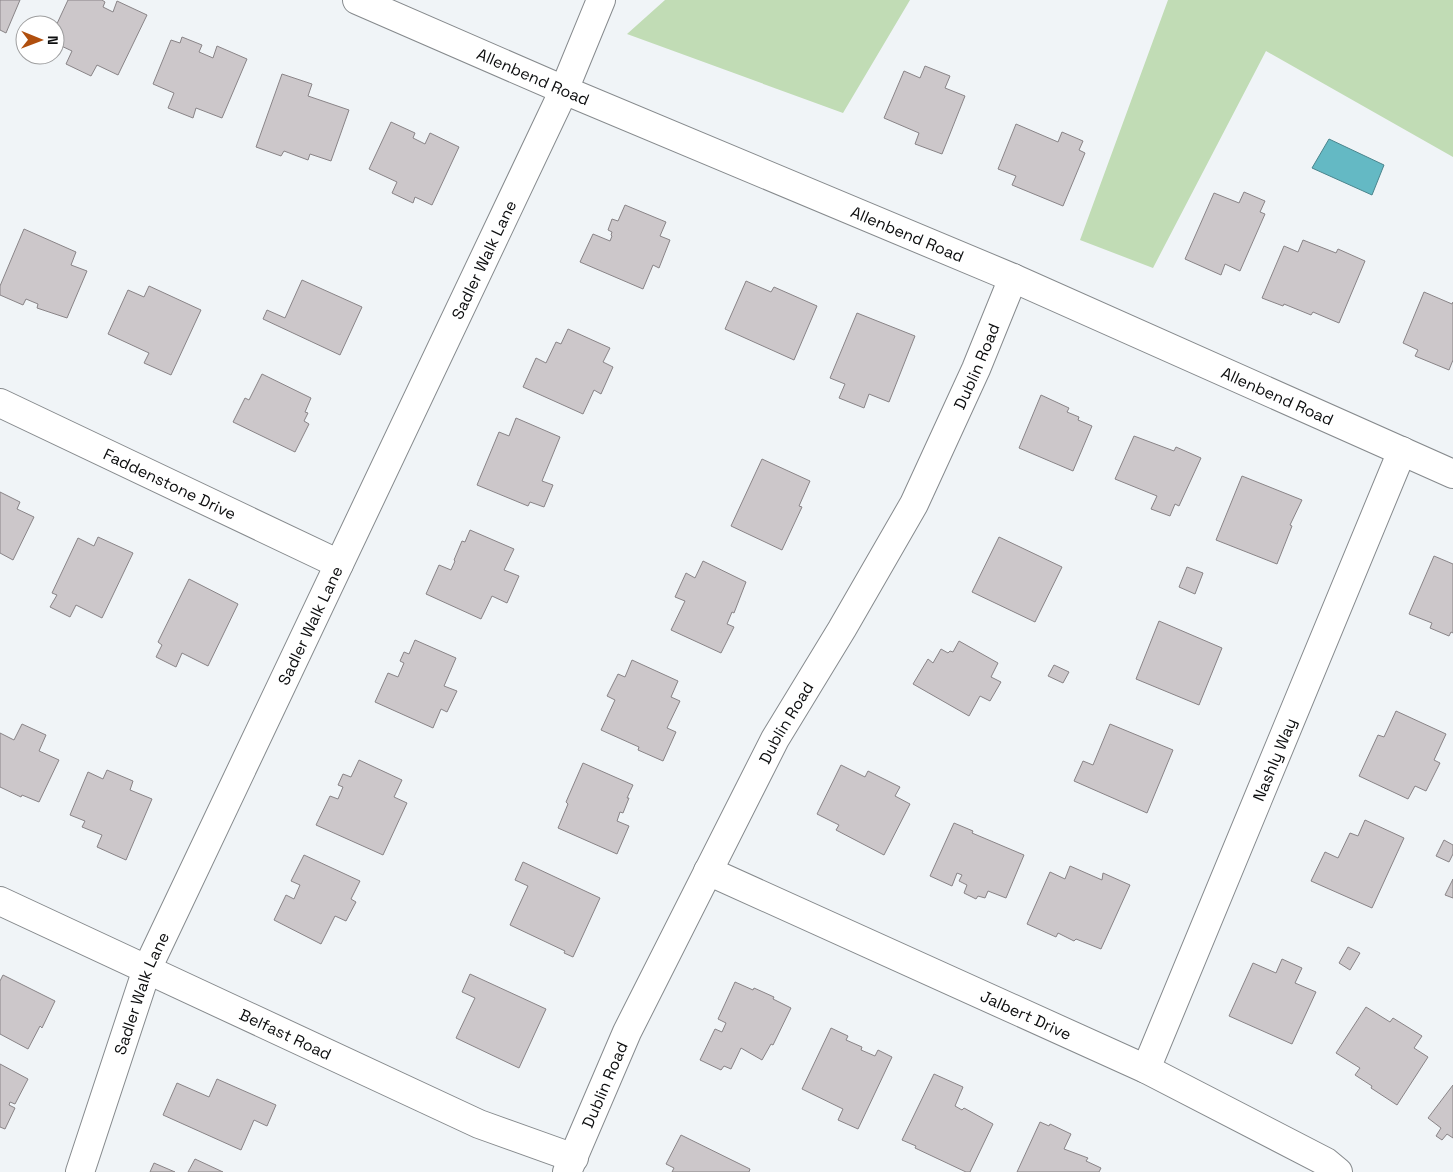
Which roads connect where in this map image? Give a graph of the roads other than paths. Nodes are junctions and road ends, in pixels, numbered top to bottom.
1 (357, 0) edge
2 (601, 0) edge
3 (564, 90) junction
4 (1013, 278) junction
5 (0, 403) edge
6 (1402, 451) junction
7 (1453, 474) edge
8 (339, 564) junction
9 (708, 871) junction
10 (0, 900) edge
11 (147, 969) junction
12 (1146, 1068) junction
13 (570, 1165) edge
14 (80, 1172) edge
15 (1338, 1172) edge

1 - 3 street, Allenbend Road
2 - 3 street, Sadler Walk Lane
3 - 4 street, Allenbend Road
3 - 8 street, Sadler Walk Lane
4 - 6 street, Allenbend Road
4 - 9 street, Dublin Road
5 - 8 street, Faddenstone Drive
6 - 7 street, Allenbend Road
6 - 12 street, Nashly Way
8 - 11 street, Sadler Walk Lane
9 - 12 street, Jalbert Drive
9 - 13 street, Dublin Road
10 - 11 street, Belfast Road
11 - 13 street, Belfast Road
11 - 14 street, Sadler Walk Lane
12 - 15 street, Jalbert Drive

